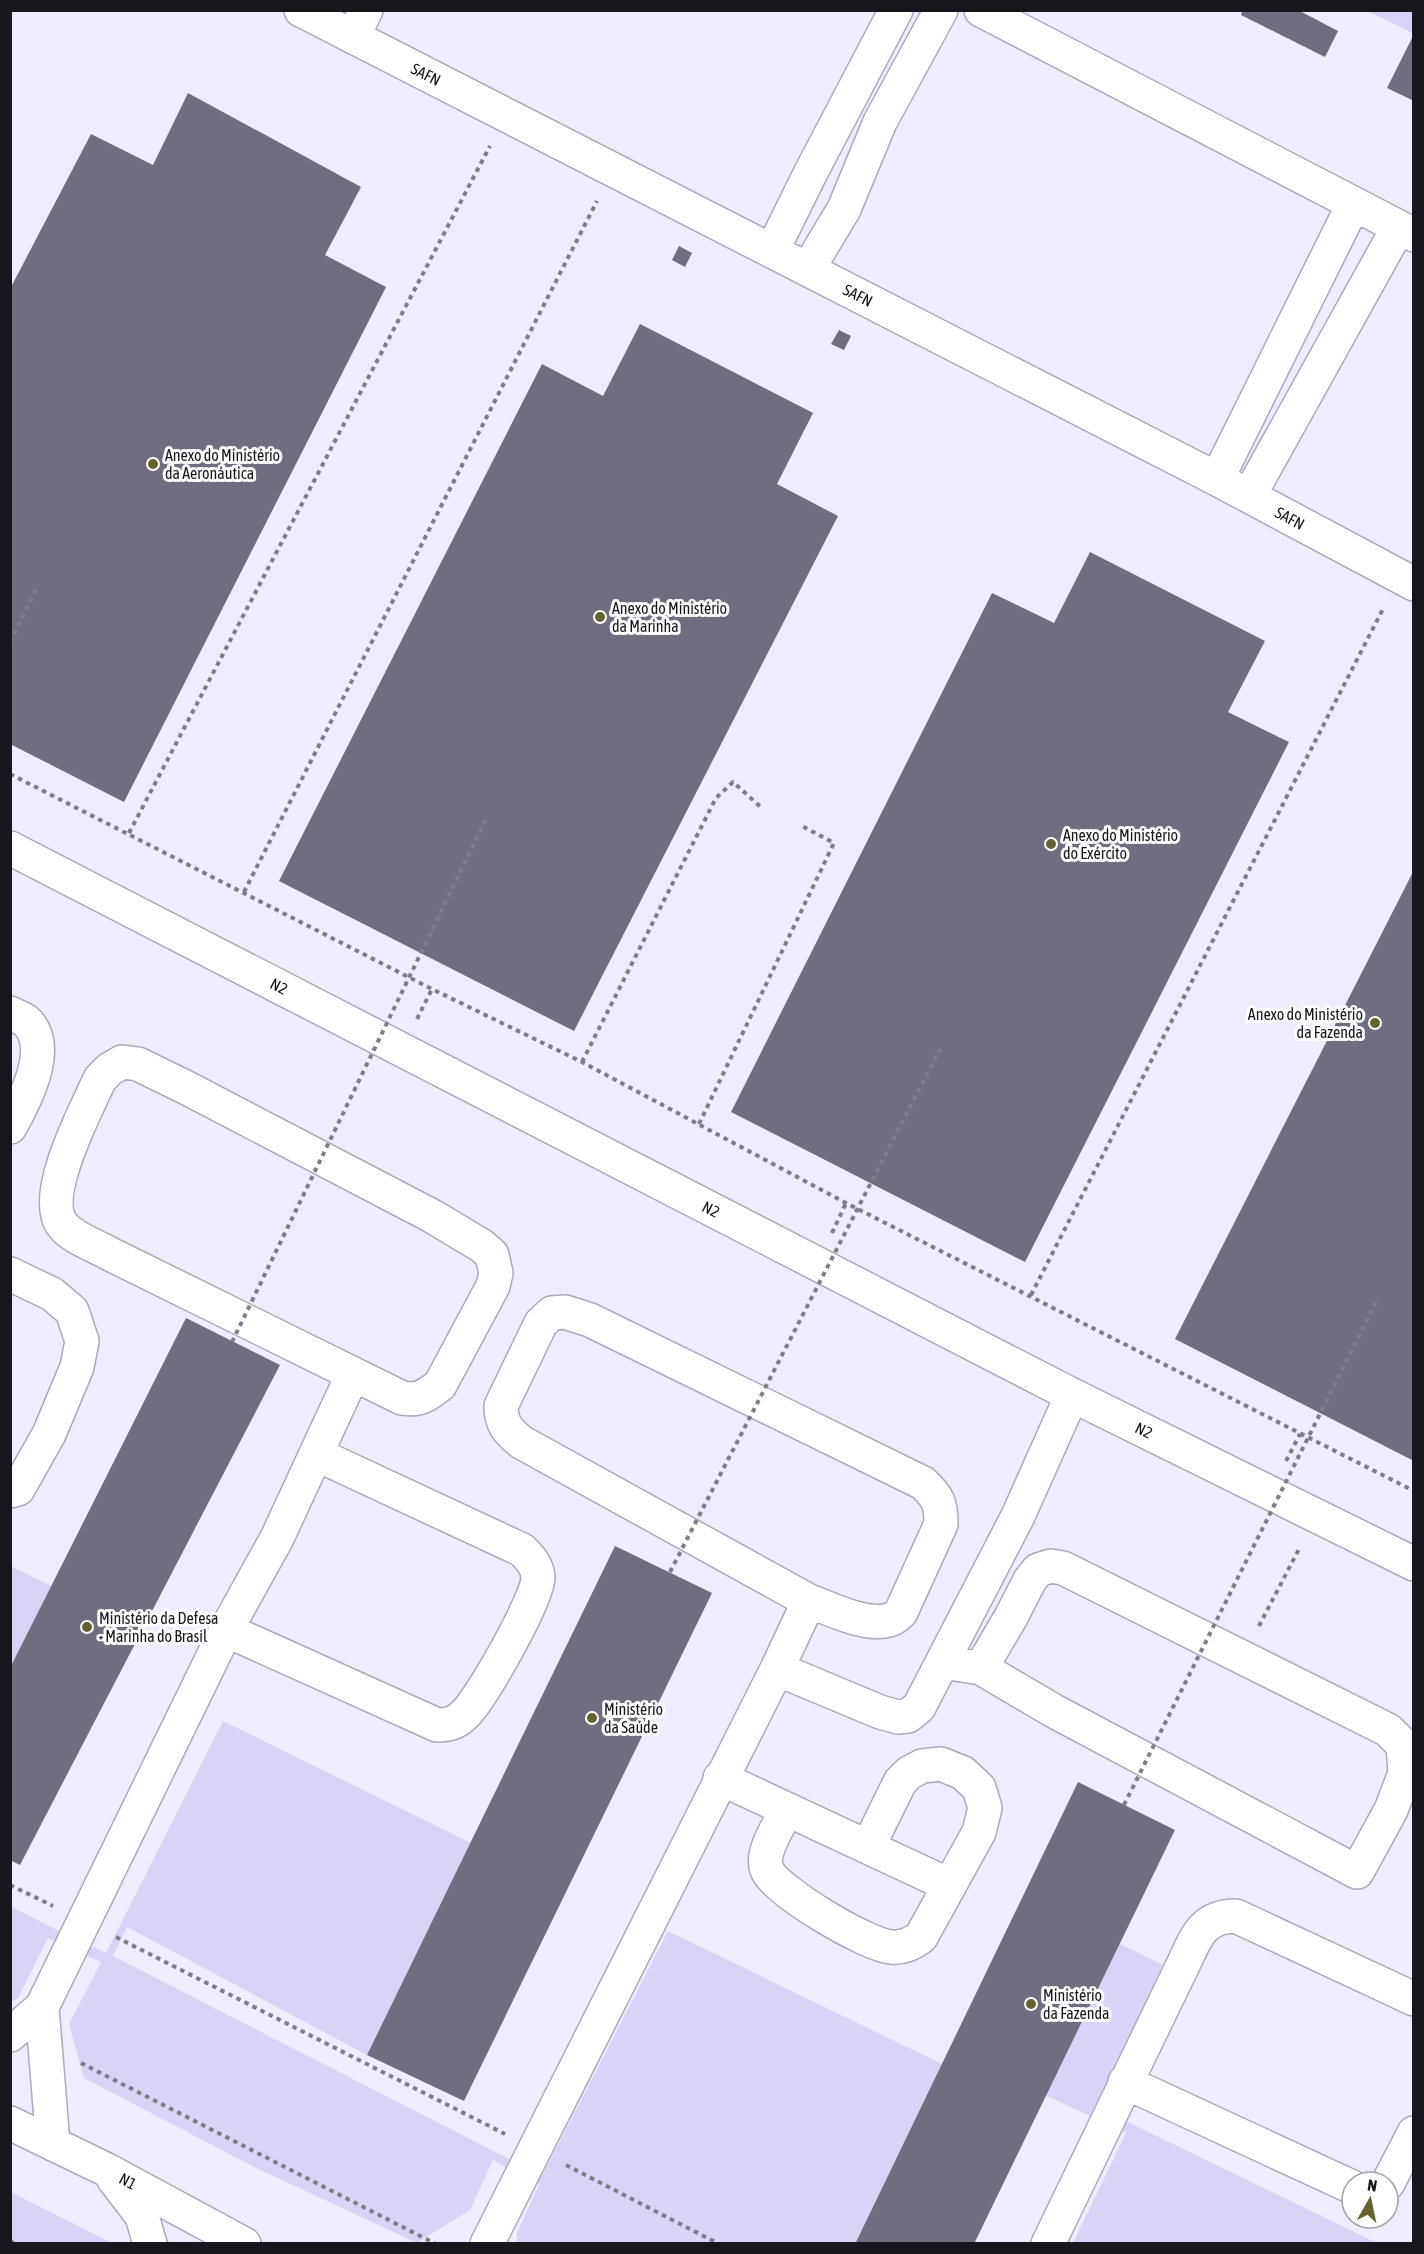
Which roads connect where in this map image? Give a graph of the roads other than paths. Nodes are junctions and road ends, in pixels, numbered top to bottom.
1 (896, 10) edge
2 (941, 10) edge
3 (981, 10) edge
4 (318, 14) edge
5 (360, 24) edge
6 (1353, 206) junction
7 (1406, 232) edge
8 (772, 251) junction
9 (808, 269) junction
10 (1217, 479) junction
11 (1249, 496) junction
12 (1406, 580) edge
13 (10, 848) edge
14 (10, 1013) edge
15 (10, 1127) edge
16 (10, 1274) edge
17 (353, 1374) junction
18 (1072, 1395) junction
19 (316, 1454) junction
20 (10, 1491) edge
21 (1413, 1564) edge
22 (808, 1601) junction
23 (226, 1630) junction
24 (944, 1662) junction
25 (981, 1668) junction
26 (777, 1669) junction
27 (720, 1778) junction
28 (787, 1810) junction
29 (868, 1847) junction
30 (949, 1885) junction
31 (1413, 1999) edge
32 (42, 2007) junction
33 (10, 2035) edge
34 (1125, 2082) junction
35 (10, 2123) edge
36 (1413, 2133) edge
37 (53, 2144) junction
38 (107, 2170) junction
39 (1394, 2170) edge
40 (1340, 2181) edge
41 (487, 2243) edge
42 (150, 2244) edge
43 (244, 2244) edge
44 (1048, 2244) edge

1 - 8 main road
2 - 9 main road
3 - 6 main road
4 - 5 main road, SAFN
5 - 8 main road, SAFN
6 - 7 main road
6 - 10 main road
7 - 11 main road
8 - 9 main road, SAFN
9 - 10 main road, SAFN
10 - 11 main road, SAFN
11 - 12 main road, SAFN
13 - 18 main road, N2
14 - 15 main road
16 - 20 main road
17 - 17 main road
17 - 19 main road
18 - 21 main road, N2
18 - 24 main road
19 - 23 main road
19 - 23 main road
22 - 22 main road
22 - 26 main road
23 - 32 main road
24 - 25 main road
24 - 26 main road
25 - 25 main road
26 - 27 main road
27 - 28 main road
27 - 41 main road
28 - 29 main road
28 - 30 main road
29 - 30 main road
29 - 30 main road
31 - 34 main road
32 - 33 main road
32 - 37 main road
34 - 40 main road
34 - 44 main road
35 - 37 main road, N1
36 - 39 main road
37 - 38 main road, N1
38 - 42 main road
38 - 43 main road, N1

